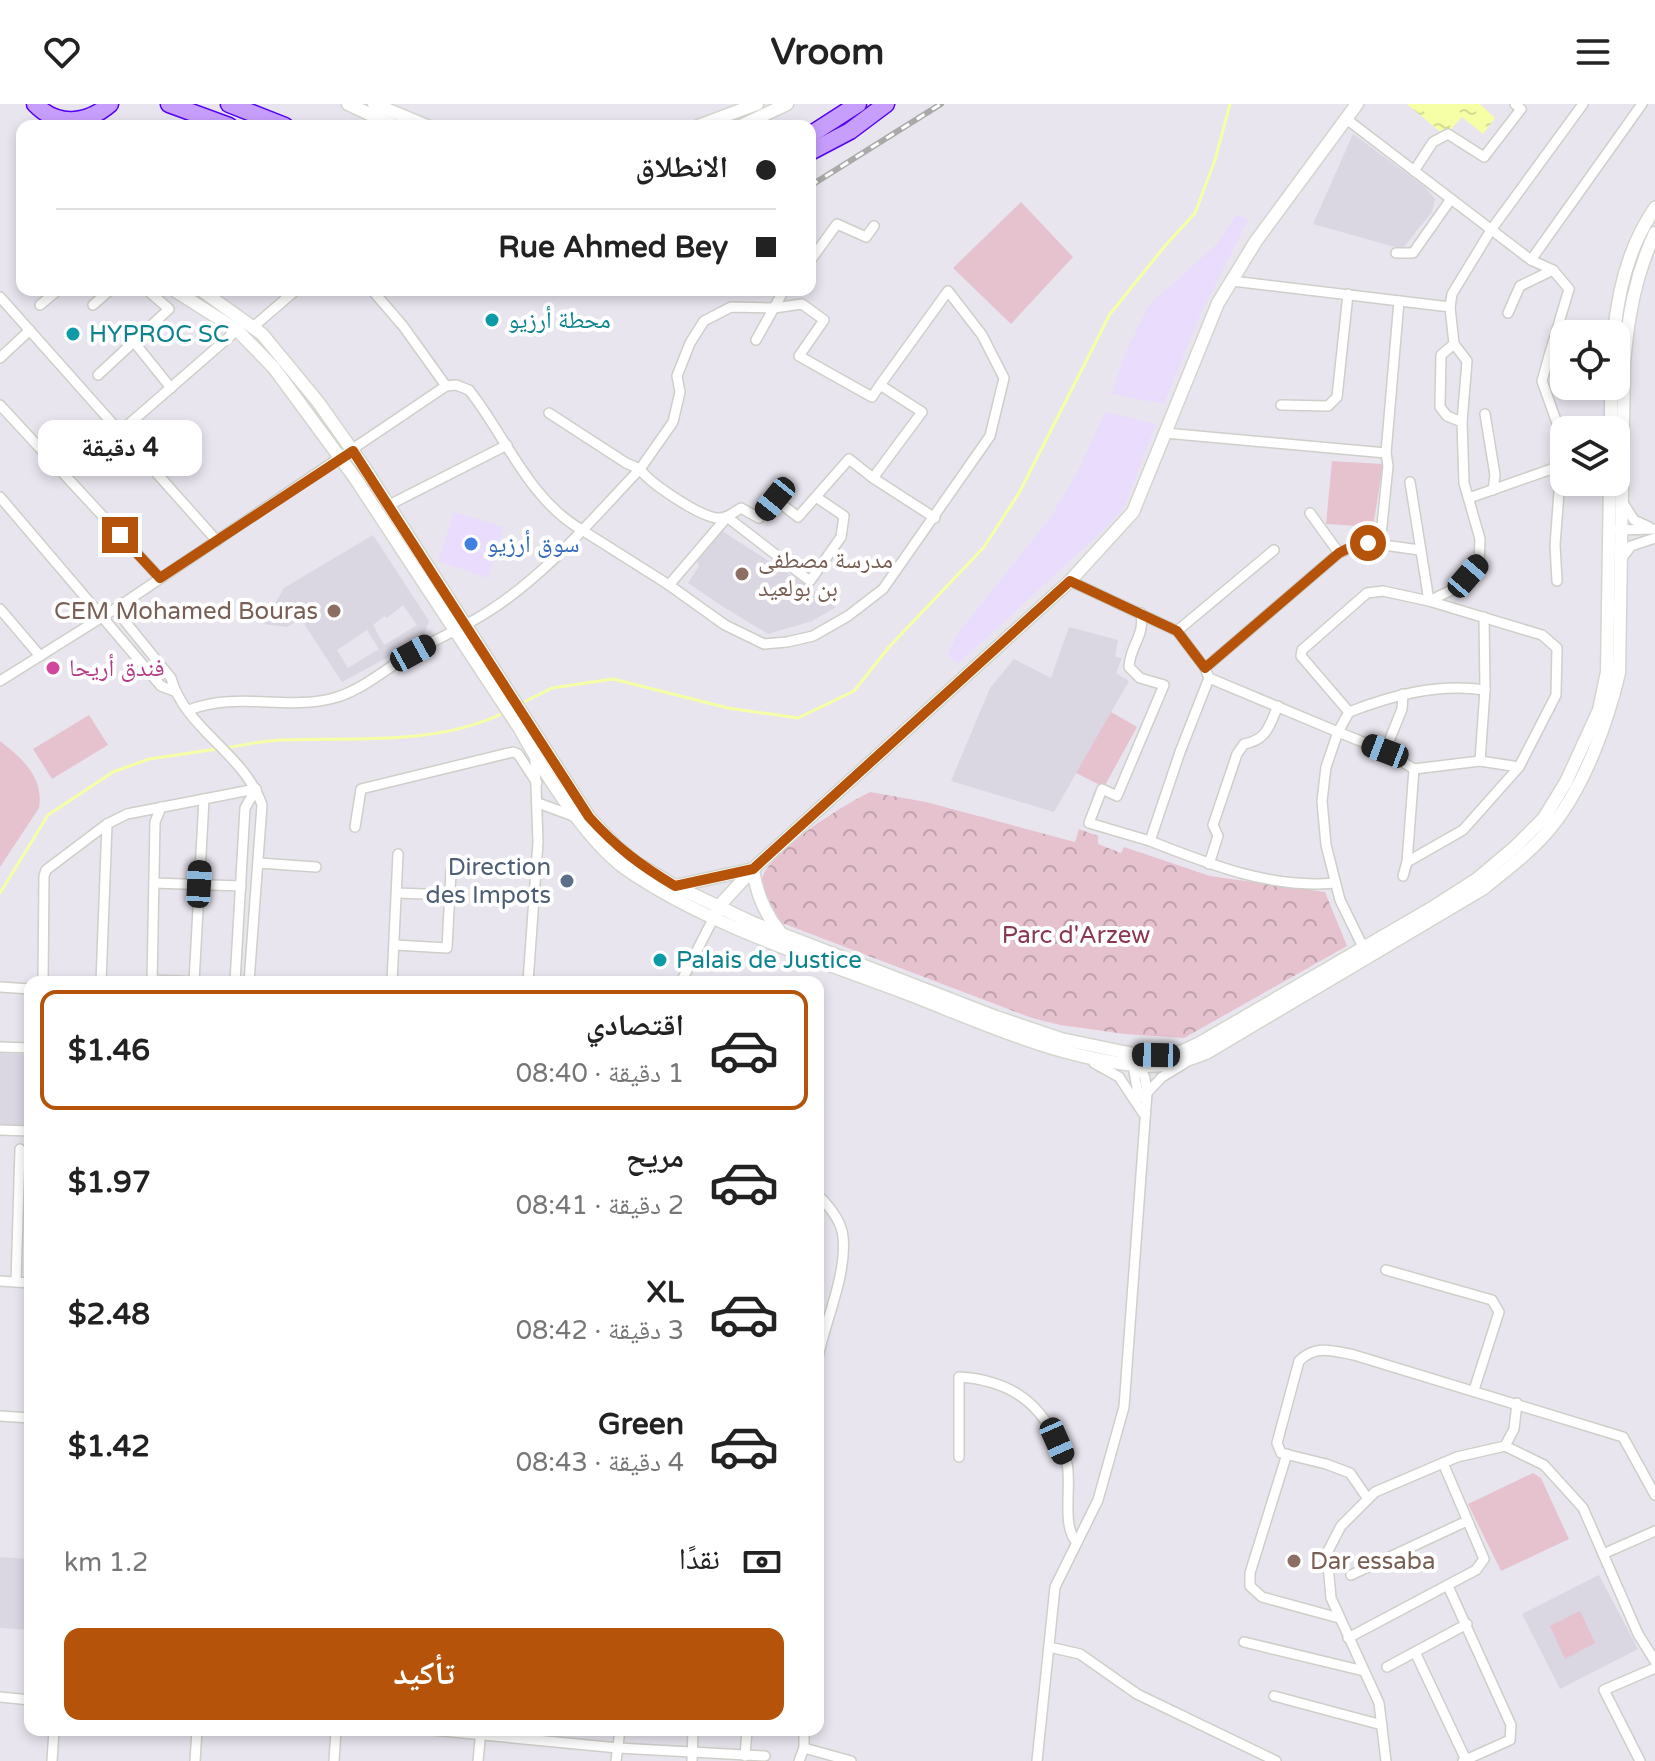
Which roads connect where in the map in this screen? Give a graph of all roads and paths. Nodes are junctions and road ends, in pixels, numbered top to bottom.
1 (35, 104) edge
2 (110, 104) edge
3 (169, 104) edge
4 (229, 104) edge
5 (348, 104) edge
6 (374, 104) edge
7 (757, 104) edge
8 (787, 104) edge
9 (858, 104) edge
10 (886, 104) edge
11 (1357, 104) edge
12 (1515, 104) edge
13 (1583, 104) edge
14 (1643, 105) edge
15 (1655, 110) edge
16 (1345, 118) junction
17 (59, 120) edge
18 (79, 120) edge
19 (213, 120) edge
20 (270, 120) edge
21 (382, 120) edge
22 (413, 120) edge
23 (714, 120) edge
24 (754, 120) edge
25 (816, 131) edge
26 (816, 149) edge
27 (1414, 171) junction
28 (1451, 199) junction
29 (1655, 208) edge
30 (874, 226) dead end
31 (1491, 230) junction
32 (1655, 233) edge
33 (816, 253) edge
34 (1396, 253) dead end
35 (1531, 260) junction
36 (1553, 270) junction
37 (1232, 281) junction
38 (1348, 294) junction
39 (51, 296) edge
40 (103, 296) edge
41 (154, 296) edge
42 (183, 296) edge
43 (198, 296) edge
44 (209, 296) edge
45 (289, 296) edge
46 (377, 296) edge
47 (781, 296) edge
48 (0, 297) edge
49 (1399, 301) junction
50 (194, 304) junction
51 (40, 305) dead end
52 (93, 305) dead end
53 (1450, 307) junction
54 (774, 308) junction
55 (1508, 313) dead end
56 (1615, 320) edge
57 (1627, 320) edge
58 (253, 327) junction
59 (30, 330) junction
60 (237, 330) junction
61 (756, 340) dead end
62 (134, 342) junction
63 (1454, 344) junction
64 (1549, 356) joint
65 (0, 358) edge
66 (98, 375) dead end
67 (880, 385) junction
68 (451, 386) junction
69 (171, 388) junction
70 (1621, 400) edge
71 (0, 405) edge
72 (1281, 405) dead end
73 (549, 413) dead end
74 (1485, 414) dead end
75 (1554, 416) edge
76 (1462, 422) junction
77 (121, 431) junction
78 (1165, 433) junction
79 (507, 445) junction
80 (1386, 453) junction
81 (347, 455) junction
82 (640, 469) junction
83 (1550, 470) edge
84 (873, 478) junction
85 (1410, 482) dead end
86 (1493, 490) junction
87 (1558, 496) edge
88 (1612, 496) edge
89 (0, 497) edge
90 (816, 497) junction
91 (1469, 498) junction
92 (1622, 502) junction
93 (389, 505) junction
94 (1310, 513) dead end
95 (727, 517) junction
96 (935, 518) junction
97 (582, 530) junction
98 (1617, 532) junction
99 (1653, 534) edge
100 (217, 541) junction
101 (1380, 545) junction
102 (1274, 550) dead end
103 (1419, 550) junction
104 (1339, 553) junction
105 (1621, 561) junction
106 (160, 578) junction
107 (1070, 581) junction
108 (1557, 581) dead end
109 (669, 585) junction
110 (1429, 601) junction
111 (0, 609) edge
112 (115, 609) junction
113 (1141, 613) junction
114 (104, 616) junction
115 (1484, 617) junction
116 (461, 628) junction
117 (1177, 631) junction
118 (40, 656) junction
119 (1205, 668) junction
120 (1209, 678) junction
121 (0, 681) edge
122 (1485, 690) junction
123 (174, 691) junction
124 (1403, 694) junction
125 (1278, 706) junction
126 (189, 710) junction
127 (1349, 712) junction
128 (525, 727) junction
129 (1338, 732) junction
130 (1385, 751) junction
131 (535, 757) junction
132 (1480, 761) junction
133 (1519, 767) junction
134 (1414, 769) junction
135 (537, 783) junction
136 (256, 789) junction
137 (204, 799) junction
138 (538, 803) junction
139 (161, 807) junction
140 (579, 818) junction
141 (107, 824) junction
142 (355, 827) dead end
143 (1150, 841) junction
144 (398, 854) dead end
145 (1407, 862) junction
146 (259, 863) junction
147 (1209, 864) junction
148 (316, 867) dead end
149 (753, 869) junction
150 (451, 871) dead end
151 (1403, 876) dead end
152 (154, 883) junction
153 (1334, 883) junction
154 (199, 884) junction
155 (241, 886) junction
156 (675, 886) junction
157 (397, 893) junction
158 (450, 895) junction
159 (716, 912) junction
160 (782, 934) junction
161 (395, 945) junction
162 (1366, 953) junction
163 (43, 976) edge
164 (101, 976) edge
165 (152, 976) edge
166 (195, 976) edge
167 (235, 976) edge
168 (250, 976) edge
169 (392, 976) edge
170 (528, 976) edge
171 (684, 976) edge
172 (0, 987) edge
173 (24, 989) edge
174 (0, 1047) edge
175 (24, 1048) edge
176 (1058, 1050) junction
177 (1191, 1059) junction
178 (1138, 1060) junction
179 (1147, 1093) junction
180 (1145, 1116) junction
181 (0, 1130) edge
182 (24, 1131) edge
183 (20, 1149) dead end
184 (824, 1201) edge
185 (1386, 1270) dead end
186 (0, 1281) edge
187 (16, 1282) junction
188 (24, 1283) edge
189 (824, 1337) edge
190 (1474, 1390) junction
191 (1517, 1403) junction
192 (0, 1416) edge
193 (24, 1418) edge
194 (1505, 1446) junction
195 (1287, 1454) junction
196 (959, 1457) dead end
197 (1443, 1463) junction
198 (1655, 1495) edge
199 (1368, 1499) junction
200 (1467, 1521) junction
201 (1655, 1531) edge
202 (1077, 1542) junction
203 (1603, 1554) junction
204 (1351, 1575) dead end
205 (1448, 1586) junction
206 (1339, 1618) junction
207 (1467, 1624) junction
208 (1348, 1638) junction
209 (1244, 1642) dead end
210 (1049, 1647) junction
211 (1415, 1652) junction
212 (1655, 1661) edge
213 (1387, 1667) dead end
214 (1655, 1668) edge
215 (1364, 1671) junction
216 (1274, 1696) dead end
217 (0, 1697) edge
218 (24, 1699) edge
219 (1382, 1725) junction
220 (54, 1736) edge
221 (197, 1736) edge
222 (336, 1736) edge
223 (481, 1736) edge
224 (515, 1736) edge
225 (619, 1736) edge
226 (693, 1736) edge
227 (747, 1736) edge
228 (804, 1736) edge
229 (618, 1748) junction
230 (804, 1748) junction
231 (692, 1756) edge
232 (745, 1756) junction
233 (765, 1756) dead end
234 (1465, 1760) edge
235 (52, 1761) edge
236 (195, 1761) edge
237 (334, 1761) edge
238 (478, 1761) edge
239 (616, 1761) edge
240 (799, 1761) edge
241 (851, 1761) edge
242 (1037, 1761) edge
243 (1276, 1761) edge
244 (1386, 1761) edge
245 (1640, 1761) edge

1 - 17 highway
2 - 18 highway
3 - 19 highway
4 - 20 highway
5 - 21 main road
6 - 22 main road
7 - 23 main road
8 - 24 main road
9 - 25 highway
10 - 26 highway
11 - 16 main road
12 - 27 street
13 - 31 street
14 - 15 street
14 - 35 street
16 - 27 street
16 - 37 main road
27 - 28 street
28 - 31 street
28 - 34 street
29 - 56 main road
30 - 33 street
31 - 35 street
31 - 53 street
32 - 57 main road
35 - 36 street
36 - 55 street
36 - 64 street
37 - 38 street
37 - 78 main road
38 - 49 street
38 - 72 street
39 - 51 street
40 - 52 street
41 - 62 street
42 - 50 main road
43 - 50 main road
44 - 58 main road
45 - 58 street
46 - 68 street
47 - 54 street
48 - 59 street
49 - 53 street
49 - 80 street
50 - 60 main road
53 - 63 street
54 - 61 street
54 - 67 street
54 - 82 street
58 - 81 main road
59 - 65 street
59 - 77 street
60 - 69 street
60 - 81 main road
62 - 66 street
62 - 69 street
63 - 76 street
63 - 76 street
64 - 75 street
67 - 84 street
67 - 96 street
68 - 79 street
68 - 81 street
69 - 77 street
70 - 92 main road
71 - 106 street
73 - 82 street
74 - 86 street
76 - 91 street
77 - 100 street
78 - 80 street
78 - 107 main road
79 - 93 street
79 - 97 street
80 - 101 street
81 - 93 main road
81 - 100 street
81 - 116 main road
82 - 95 street
82 - 97 street
83 - 86 street
84 - 90 street
84 - 96 street
85 - 103 street
86 - 91 street
87 - 108 street
88 - 98 main road
89 - 114 street
90 - 95 street
90 - 95 street
91 - 110 street
92 - 98 main road
92 - 99 street
93 - 116 main road
94 - 104 street
95 - 109 street
96 - 109 street
97 - 109 street
97 - 116 street
98 - 99 street
98 - 105 main road
98 - 162 main road
99 - 105 street
100 - 106 street
101 - 103 street
101 - 104 street
102 - 117 street
103 - 110 street
104 - 119 street
105 - 162 main road
106 - 112 street
107 - 113 street
107 - 149 main road
110 - 115 street
110 - 127 street
111 - 118 street
112 - 114 street
112 - 123 street
113 - 117 street
113 - 143 street
114 - 118 street
114 - 123 street
115 - 122 street
115 - 133 street
116 - 126 street
116 - 128 main road
117 - 119 street
118 - 121 street
119 - 120 street
120 - 125 street
120 - 143 street
122 - 124 street
122 - 132 street
123 - 126 street
124 - 127 street
124 - 130 street
125 - 129 street
125 - 147 street
126 - 136 street
127 - 129 street
128 - 131 main road
128 - 156 main road
129 - 130 street
129 - 153 street
130 - 134 street
131 - 135 street
131 - 140 main road
132 - 133 street
132 - 134 street
133 - 145 street
134 - 145 street
135 - 138 street
135 - 142 street
136 - 137 street
136 - 146 street
136 - 155 street
137 - 139 street
137 - 154 street
138 - 140 street
138 - 170 street
139 - 141 street
139 - 152 street
140 - 159 main road
141 - 163 street
141 - 164 street
143 - 147 street
144 - 157 street
145 - 151 street
146 - 148 street
146 - 168 street
147 - 153 street
149 - 156 main road
149 - 159 main road
149 - 160 main road
150 - 158 street
152 - 154 street
152 - 165 street
153 - 162 street
154 - 155 street
154 - 166 street
155 - 167 street
156 - 159 main road
157 - 158 street
157 - 161 street
158 - 161 street
159 - 160 main road
159 - 171 street
159 - 176 main road
160 - 178 main road
161 - 169 street
162 - 177 main road
162 - 178 main road
172 - 173 street
174 - 175 street
176 - 178 main road
176 - 180 street
177 - 178 main road
177 - 179 street
178 - 179 street
178 - 180 street
179 - 180 street
180 - 202 street
181 - 182 street
183 - 187 street
184 - 189 street
185 - 190 street
186 - 187 street
187 - 188 street
190 - 191 street
190 - 195 street
191 - 194 street
191 - 198 street
192 - 193 street
194 - 197 street
194 - 203 street
195 - 199 street
195 - 206 street
196 - 202 street
197 - 199 street
197 - 200 street
199 - 206 street
200 - 204 street
200 - 205 street
201 - 203 street
202 - 210 street
203 - 212 street
205 - 207 street
205 - 208 street
206 - 208 street
207 - 211 street
207 - 234 street
208 - 215 street
209 - 215 street
210 - 242 street
210 - 243 street
211 - 213 street
211 - 234 street
214 - 245 street
215 - 219 street
216 - 219 street
217 - 218 street
219 - 244 street
220 - 235 street
221 - 236 street
222 - 237 street
223 - 238 street
224 - 229 street
225 - 229 street
226 - 231 street
227 - 232 street
228 - 230 street
229 - 231 street
229 - 239 street
230 - 240 street
230 - 241 street
231 - 232 street
232 - 233 street

